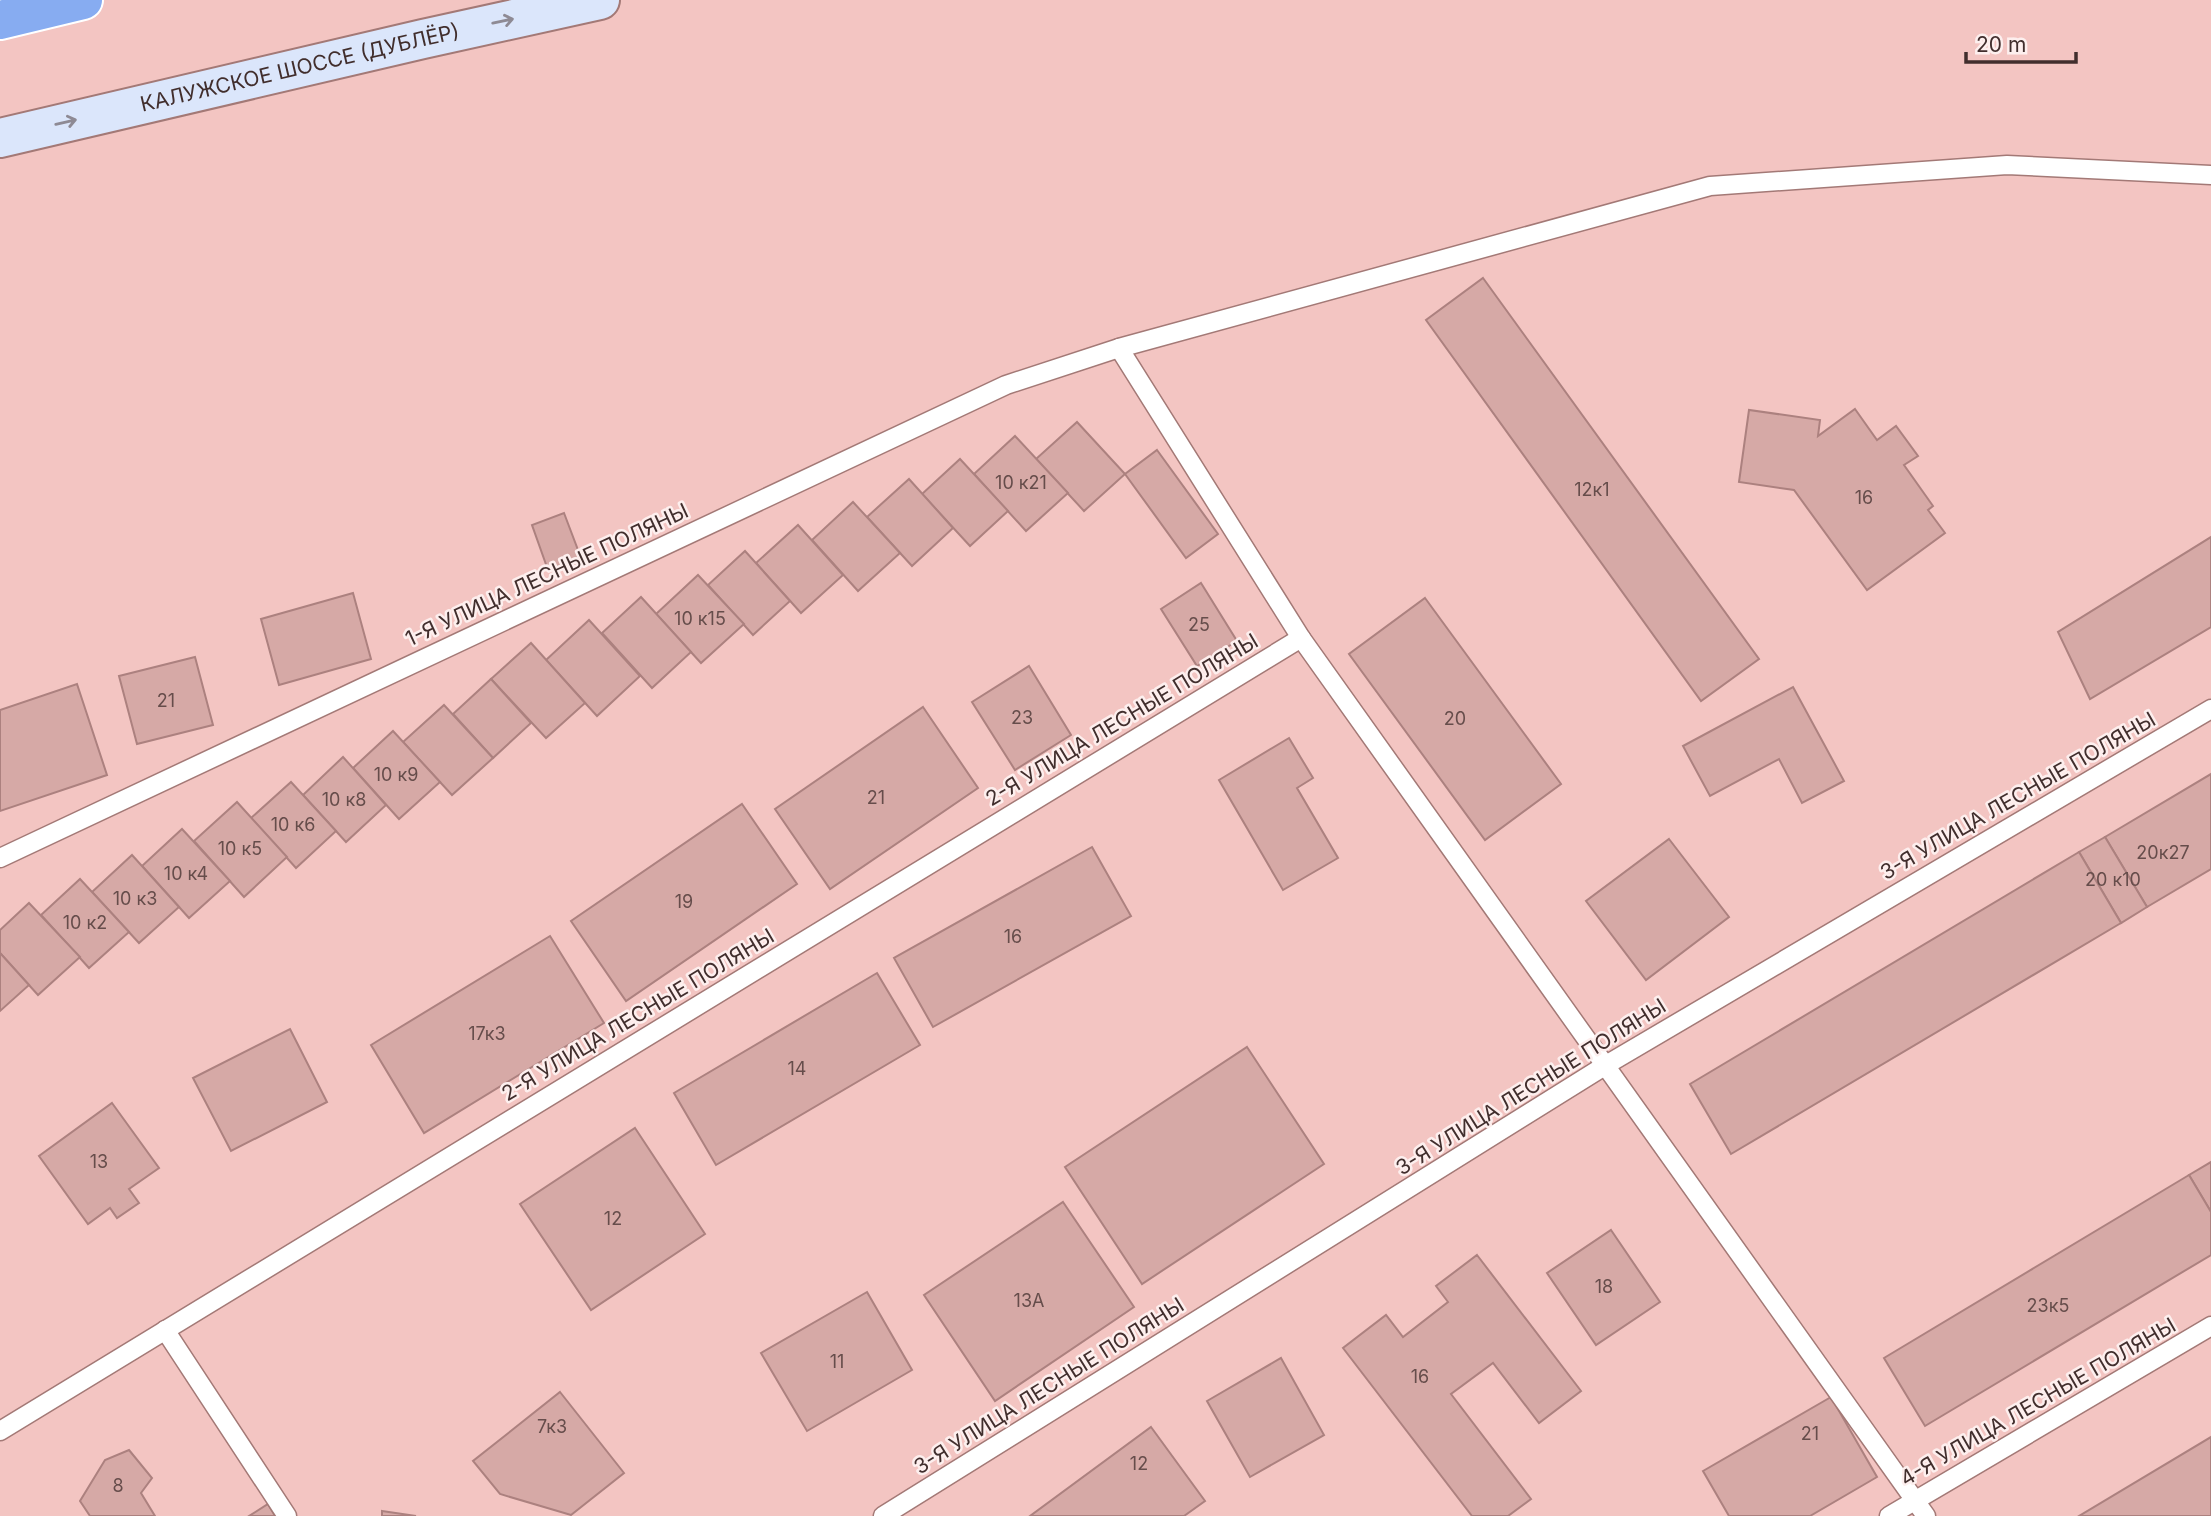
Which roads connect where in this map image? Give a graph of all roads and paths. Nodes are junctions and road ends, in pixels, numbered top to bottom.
1 (83, 0) edge
2 (600, 0) edge
3 (0, 20) edge
4 (0, 138) edge
5 (2211, 174) edge
6 (1119, 348) junction
7 (1301, 638) junction
8 (2211, 709) edge
9 (0, 858) edge
10 (1606, 1065) junction
11 (2211, 1326) edge
12 (165, 1330) junction
13 (0, 1431) edge
14 (1916, 1500) junction
15 (287, 1516) edge
16 (883, 1516) edge
17 (1889, 1516) edge
18 (1926, 1516) edge

1 - 3 highway
4 -> 2 main road, КАЛУЖСКОЕ ШОССЕ (ДУБЛЁР)
5 - 6 lane, 1-Я УЛИЦА ЛЕСНЫЕ ПОЛЯНЫ
6 - 7 lane
6 - 9 lane, 1-Я УЛИЦА ЛЕСНЫЕ ПОЛЯНЫ
7 - 10 lane
7 - 12 lane, 2-Я УЛИЦА ЛЕСНЫЕ ПОЛЯНЫ
8 - 10 lane, 3-Я УЛИЦА ЛЕСНЫЕ ПОЛЯНЫ
10 - 14 lane
10 - 16 lane, 3-Я УЛИЦА ЛЕСНЫЕ ПОЛЯНЫ
11 - 14 lane, 4-Я УЛИЦА ЛЕСНЫЕ ПОЛЯНЫ
12 - 13 lane, 2-Я УЛИЦА ЛЕСНЫЕ ПОЛЯНЫ
12 - 15 lane
14 - 17 lane, 4-Я УЛИЦА ЛЕСНЫЕ ПОЛЯНЫ
14 - 18 lane

